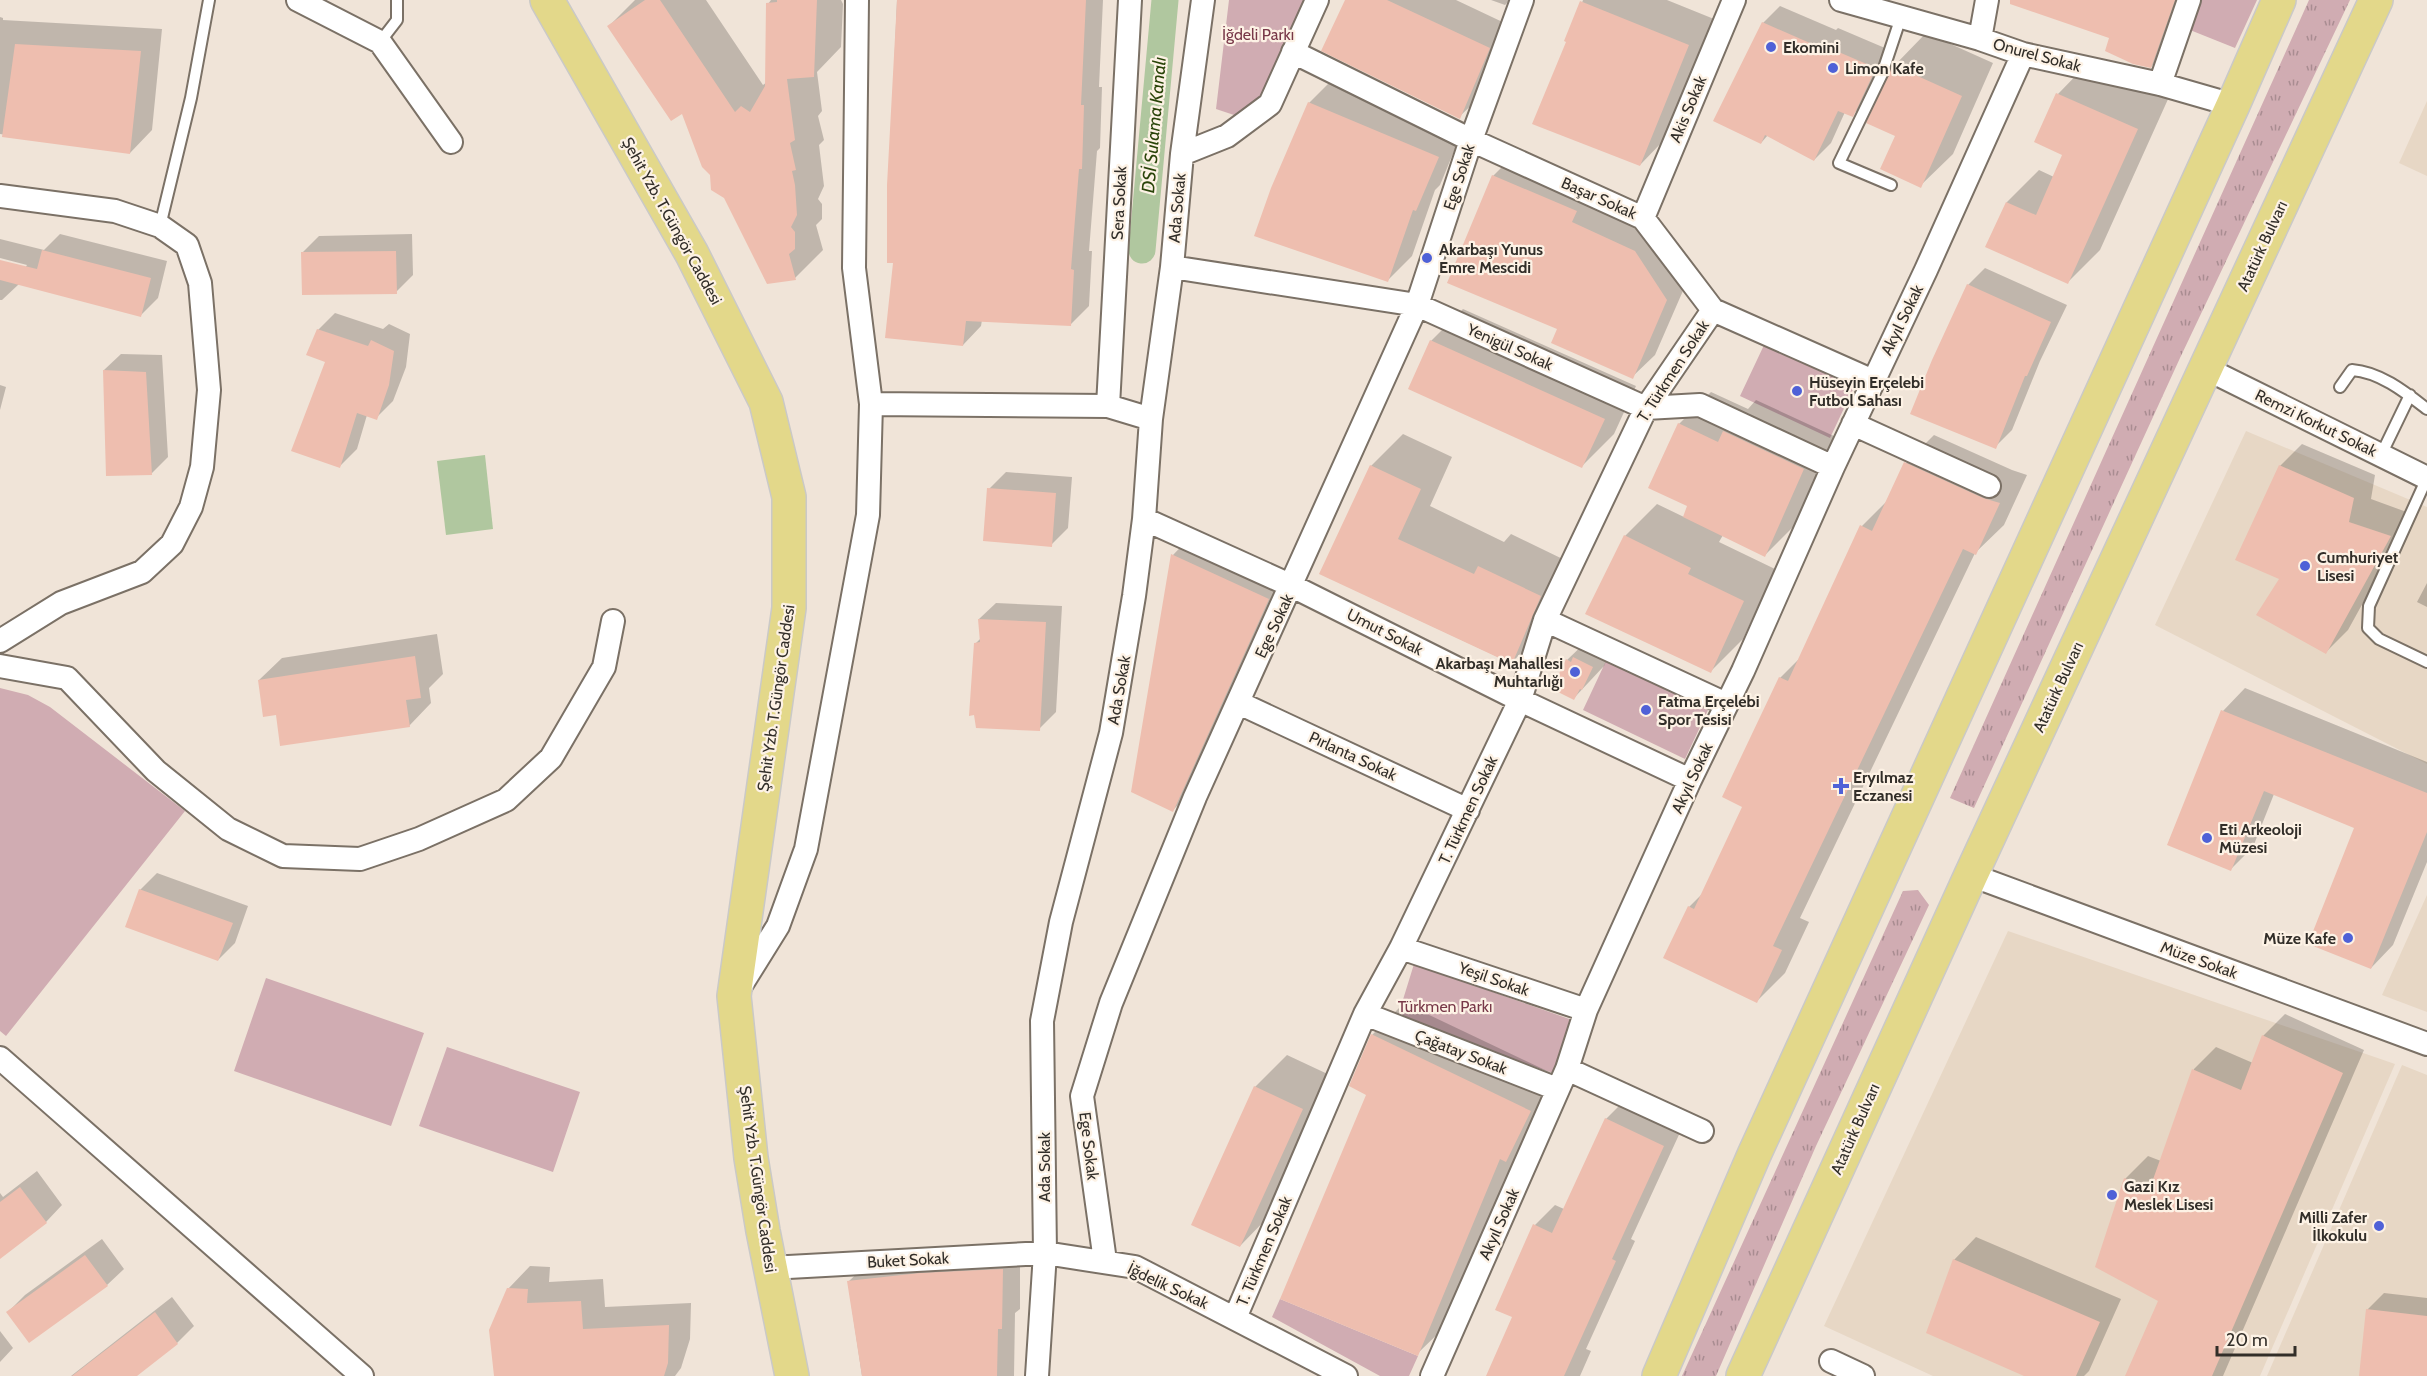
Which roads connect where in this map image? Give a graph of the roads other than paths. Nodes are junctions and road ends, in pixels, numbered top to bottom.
1 (209, 0) edge
2 (298, 0) edge
3 (397, 0) edge
4 (857, 0) edge
5 (1130, 0) edge
6 (1203, 0) edge
7 (1317, 0) edge
8 (1522, 0) edge
9 (1734, 0) edge
10 (1841, 0) edge
11 (1987, 0) edge
12 (2189, 0) edge
13 (2279, 0) edge
14 (2376, 0) edge
15 (557, 4) edge
16 (1901, 17) junction
17 (1980, 39) junction
18 (380, 42) junction
19 (1293, 52) junction
20 (2023, 54) junction
21 (2160, 84) junction
22 (2233, 105) junction
23 (1471, 140) junction
24 (451, 142) dead end
25 (1182, 154) junction
26 (1891, 185) dead end
27 (0, 196) edge
28 (1643, 218) junction
29 (160, 226) junction
30 (1172, 267) junction
31 (1417, 305) junction
32 (1713, 310) junction
33 (2205, 368) junction
34 (1873, 381) junction
35 (2340, 387) dead end
36 (2410, 395) junction
37 (871, 404) junction
38 (1108, 406) junction
39 (1646, 408) junction
40 (2427, 409) edge
41 (1151, 419) junction
42 (1853, 424) junction
43 (2381, 455) junction
44 (1833, 468) junction
45 (2427, 478) edge
46 (1989, 486) dead end
47 (1144, 519) junction
48 (1292, 586) junction
49 (1545, 620) junction
50 (613, 621) dead end
51 (0, 641) edge
52 (2427, 662) edge
53 (0, 666) edge
54 (1520, 700) junction
55 (1239, 703) junction
56 (1726, 704) junction
57 (1690, 780) junction
58 (1468, 810) junction
59 (1971, 875) junction
60 (1401, 948) junction
61 (734, 996) junction
62 (1586, 1010) junction
63 (1365, 1014) junction
64 (2427, 1044) edge
65 (0, 1058) edge
66 (1562, 1079) junction
67 (1702, 1131) dead end
68 (1045, 1253) junction
69 (1105, 1261) junction
70 (770, 1268) junction
71 (1235, 1318) junction
72 (1831, 1361) dead end
73 (362, 1376) edge
74 (792, 1376) edge
75 (1037, 1376) edge
76 (1346, 1376) edge
77 (1432, 1376) edge
78 (1659, 1376) edge
79 (1743, 1376) edge
80 (1863, 1376) edge

1 - 29 lane
2 - 18 street
3 - 18 lane
4 - 37 street
5 - 38 street, Sera Sokak
6 - 25 street, Ada Sokak
7 - 19 street
8 - 23 street, Ege Sokak
9 - 28 street, Akis Sokak
10 - 16 street, Onurel Sokak
11 - 17 street
12 - 21 street
13 - 22 main road
14 - 33 main road, Atatürk Bulvarı
15 - 61 main road, Şehit Yzb. T.Güngör Caddesi
16 - 17 street, Onurel Sokak
16 - 26 lane
17 - 20 street, Onurel Sokak
18 - 24 street
19 - 23 street, Başar Sokak
19 - 25 street
20 - 21 street, Onurel Sokak
20 - 34 street, Akyıl Sokak
21 - 22 street, Onurel Sokak
22 - 78 main road
23 - 28 street, Başar Sokak
23 - 31 street, Ege Sokak
25 - 30 street, Ada Sokak
27 - 29 street
28 - 32 street, Başar Sokak
29 - 51 street
30 - 31 street, Yenigül Sokak
30 - 41 street, Ada Sokak
31 - 39 street, Yenigül Sokak
31 - 48 street, Ege Sokak
32 - 34 street, Başar Sokak
32 - 39 street, T. Türkmen Sokak
33 - 43 street, Remzi Korkut Sokak
33 - 59 main road, Atatürk Bulvarı
34 - 42 street, Akyıl Sokak
35 - 36 lane
36 - 40 lane
36 - 43 lane
37 - 38 street
37 - 61 street
38 - 41 street
39 - 44 street, Yenigül Sokak
39 - 49 street, T. Türkmen Sokak
41 - 47 street, Ada Sokak
42 - 44 street, Akyıl Sokak
42 - 46 street
43 - 45 street, Remzi Korkut Sokak
44 - 56 street, Akyıl Sokak
45 - 52 lane
47 - 48 street, Umut Sokak
47 - 68 street, Ada Sokak
48 - 54 street, Umut Sokak
48 - 55 street, Ege Sokak
49 - 54 street, T. Türkmen Sokak
49 - 56 street
50 - 53 street
54 - 57 street, Umut Sokak
54 - 58 street, T. Türkmen Sokak
55 - 58 street, Pırlanta Sokak
55 - 69 street, Ege Sokak
56 - 57 street, Akyıl Sokak
57 - 62 street, Akyıl Sokak
58 - 60 street, T. Türkmen Sokak
59 - 64 street, Müze Sokak
59 - 79 main road, Atatürk Bulvarı
60 - 62 street, Yeşil Sokak
60 - 63 street, T. Türkmen Sokak
61 - 70 main road, Şehit Yzb. T.Güngör Caddesi
62 - 66 street, Akyıl Sokak
63 - 66 street, Çağatay Sokak
63 - 71 street, T. Türkmen Sokak
65 - 73 street
66 - 67 street, Çağatay Sokak
66 - 77 street, Akyıl Sokak
68 - 69 street, İğdelik Sokak
68 - 70 street, Buket Sokak
68 - 75 street, Ada Sokak
69 - 71 street, İğdelik Sokak
70 - 74 main road, Şehit Yzb. T.Güngör Caddesi
71 - 76 street, İğdelik Sokak
72 - 80 street

